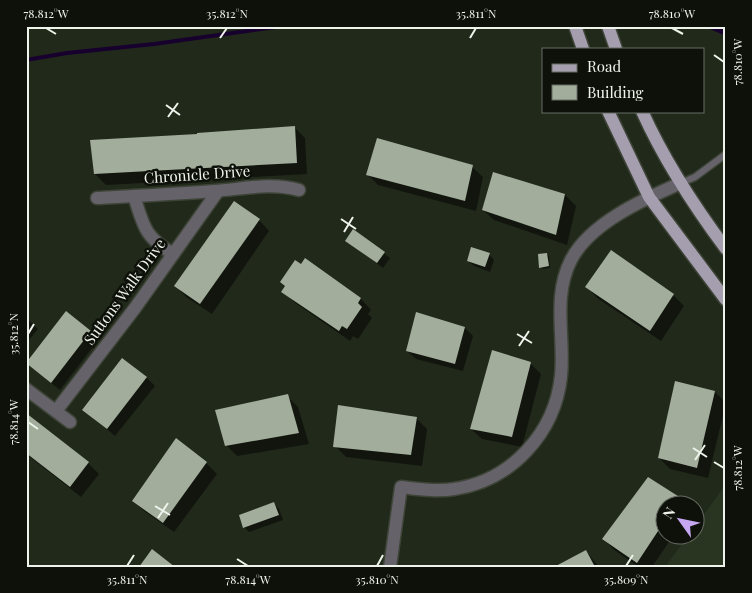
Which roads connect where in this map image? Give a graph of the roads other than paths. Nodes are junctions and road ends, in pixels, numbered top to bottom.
1 (576, 26) edge
2 (608, 26) edge
3 (583, 48) edge
4 (616, 48) edge
5 (608, 112) edge
6 (642, 112) edge
7 (726, 154) edge
8 (681, 183) junction
9 (299, 190) dead end
10 (218, 191) junction
11 (134, 196) junction
12 (649, 197) junction
13 (97, 198) dead end
14 (726, 249) edge
15 (173, 254) junction
16 (726, 300) edge
17 (26, 389) edge
18 (56, 411) junction
19 (70, 422) dead end
20 (390, 567) edge

1 - 3 main road
2 - 4 main road
5 - 12 main road
6 - 8 main road
7 - 8 lane
8 - 12 street
8 - 14 main road
9 - 10 street, Chronicle Drive
10 - 11 street, Chronicle Drive
10 - 15 street, Suttons Walk Drive
11 - 13 street, Chronicle Drive
11 - 15 street
12 - 16 main road
12 - 20 street
15 - 18 street, Suttons Walk Drive
17 - 18 street
18 - 19 street

